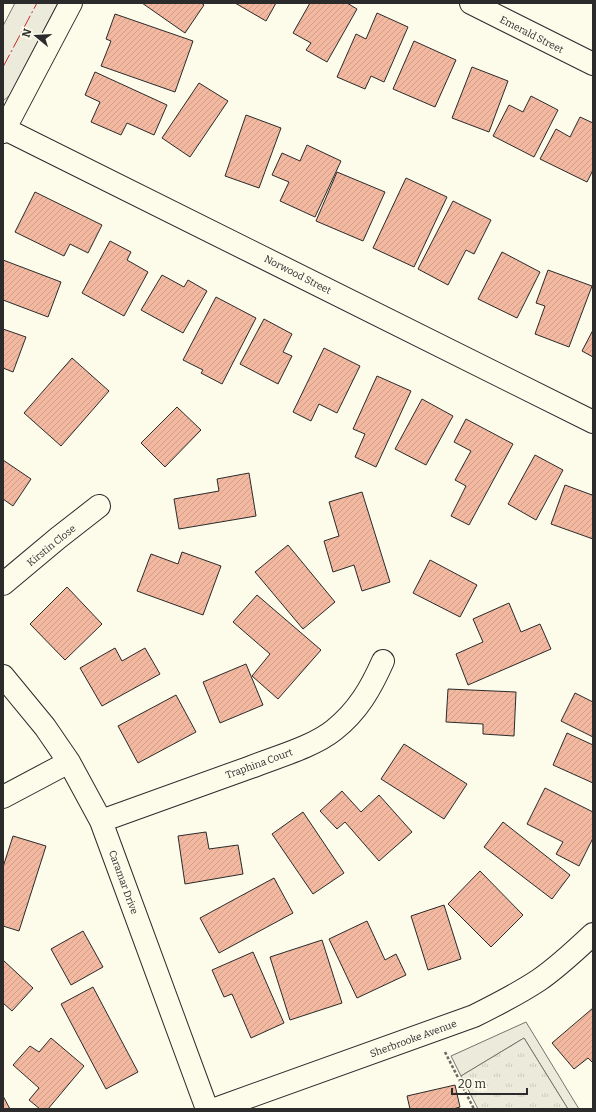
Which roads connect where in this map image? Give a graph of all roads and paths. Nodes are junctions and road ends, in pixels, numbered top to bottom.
1 (71, 3) edge
2 (471, 3) edge
3 (593, 64) edge
4 (4, 130) edge
5 (593, 422) edge
6 (100, 506) dead end
7 (3, 584) edge
8 (383, 661) dead end
9 (3, 676) edge
10 (69, 762) junction
11 (3, 797) edge
12 (101, 821) junction
13 (593, 934) edge
14 (435, 1030) junction
15 (207, 1109) edge
16 (215, 1109) edge
17 (474, 1109) edge

1 - 4 street
2 - 3 street, Emerald Street
4 - 5 street, Norwood Street
6 - 7 street, Kirstin Close
8 - 12 street, Traphina Court
9 - 10 street, Caramar Drive
10 - 11 street
10 - 12 street, Caramar Drive
12 - 15 street, Caramar Drive
13 - 14 street, Sherbrooke Avenue
14 - 16 street, Sherbrooke Avenue
14 - 17 path

